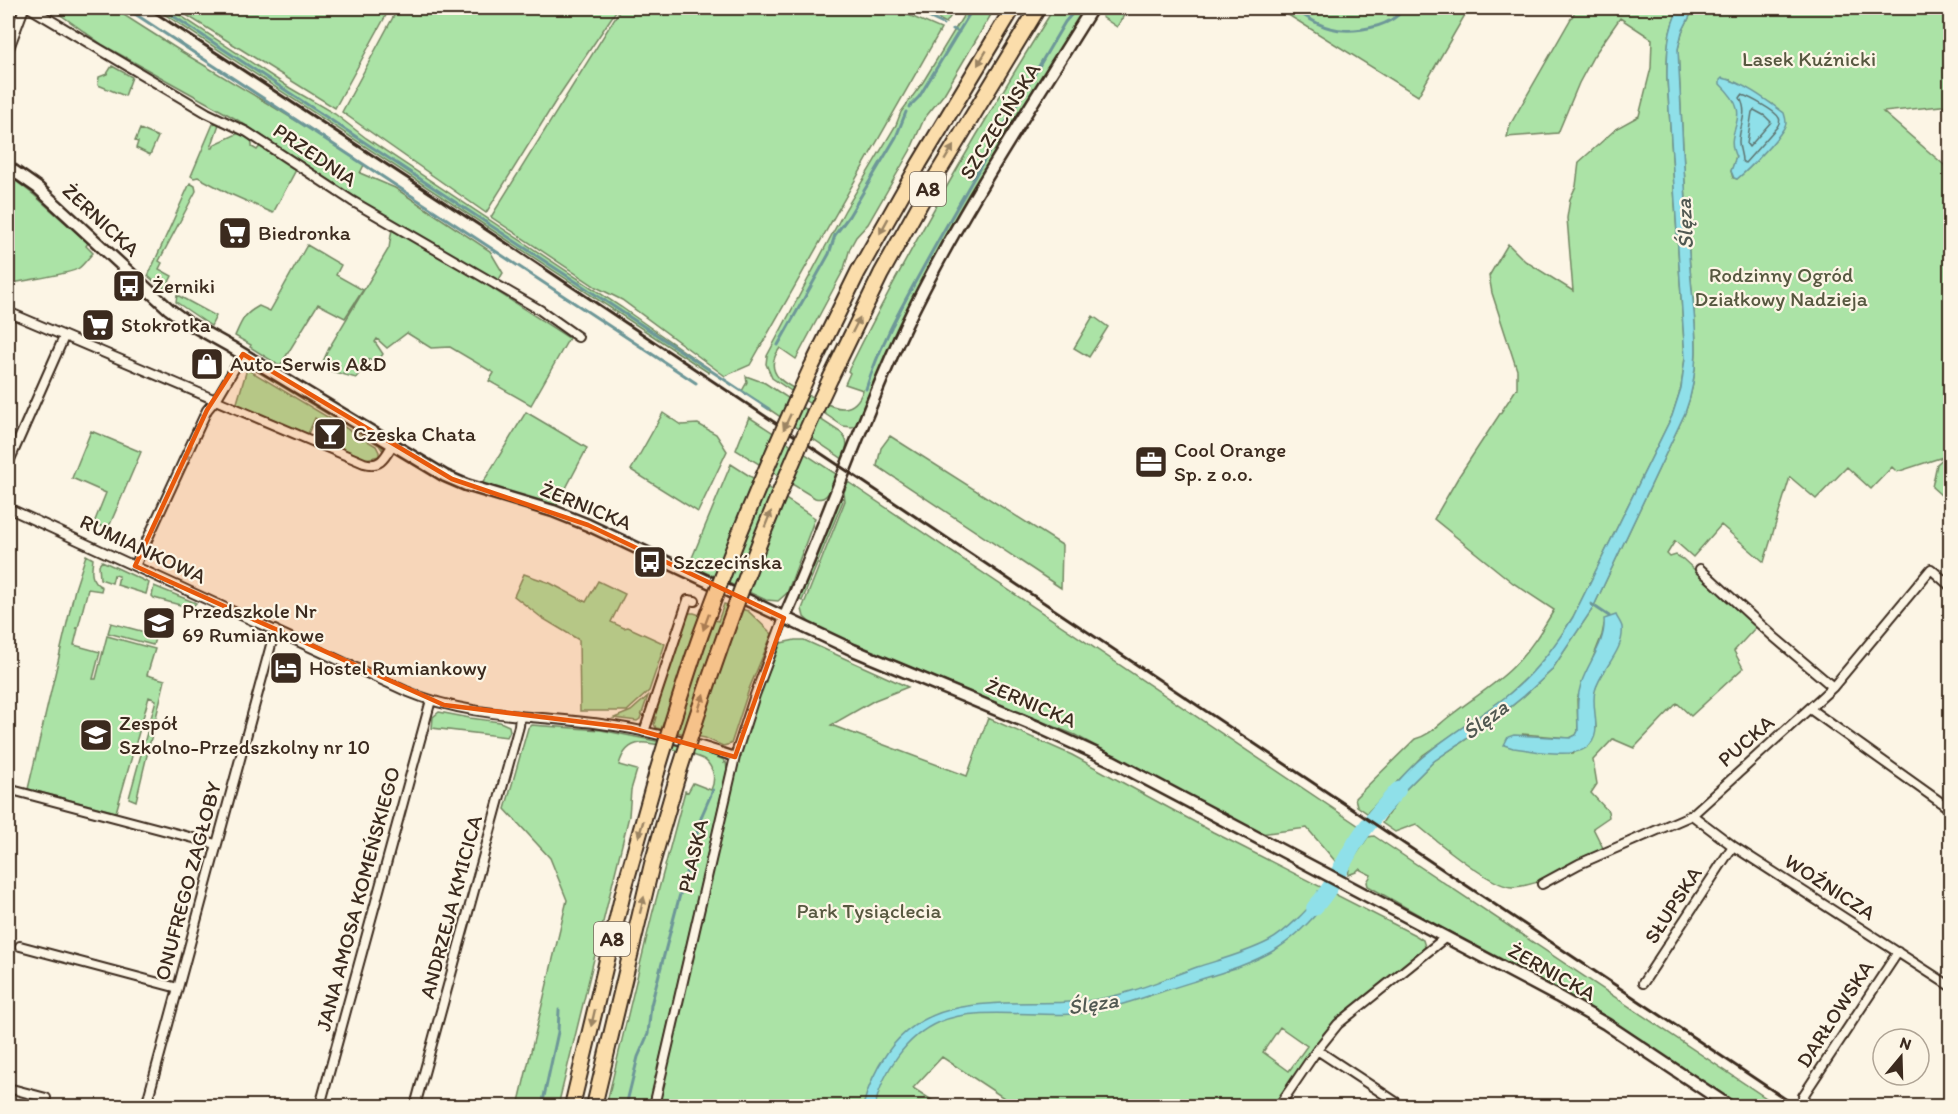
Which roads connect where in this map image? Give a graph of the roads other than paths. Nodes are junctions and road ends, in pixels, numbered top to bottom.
1 (24, 8) edge
2 (30, 8) edge
3 (1013, 8) edge
4 (1038, 8) edge
5 (1092, 8) edge
6 (8, 51) edge
7 (8, 167) edge
8 (8, 312) edge
9 (64, 337) junction
10 (578, 337) dead end
11 (243, 354) junction
12 (214, 401) junction
13 (393, 444) junction
14 (8, 464) edge
15 (8, 511) edge
16 (135, 566) junction
17 (1700, 569) dead end
18 (1950, 586) edge
19 (691, 600) dead end
20 (784, 618) junction
21 (275, 630) junction
22 (1833, 687) junction
23 (431, 700) junction
24 (1810, 709) junction
25 (519, 716) junction
26 (644, 732) junction
27 (735, 757) junction
28 (8, 789) edge
29 (1950, 809) edge
30 (1692, 815) junction
31 (216, 844) junction
32 (1733, 846) junction
33 (1542, 884) dead end
34 (1446, 937) junction
35 (20, 946) dead end
36 (1898, 952) junction
37 (1643, 983) dead end
38 (1950, 986) edge
39 (178, 988) junction
40 (1317, 1050) junction
41 (8, 1088) edge
42 (1803, 1096) dead end
43 (46, 1098) dead end
44 (146, 1107) edge
45 (320, 1107) edge
46 (415, 1107) edge
47 (572, 1107) edge
48 (594, 1107) edge
49 (654, 1107) edge
50 (1279, 1107) edge
51 (1402, 1107) edge
52 (1730, 1107) edge

1 - 6 street
2 - 10 street, PRZEDNIA
3 -> 47 highway, A8, bridge
48 -> 4 highway, A8, bridge
5 - 20 street, SZCZECIŃSKA
7 - 11 street, ŻERNICKA
8 - 9 street
9 - 12 street
9 - 14 street
11 - 12 street
11 - 13 street, ŻERNICKA
12 - 13 street
12 -> 16 street
13 - 20 street, ŻERNICKA
15 - 16 street, RUMIANKOWA
16 - 21 street, RUMIANKOWA
17 - 22 street
18 - 22 street, PUCKA
19 - 26 street
20 - 27 street, PŁASKA
20 - 34 street, ŻERNICKA
21 - 23 street, RUMIANKOWA
21 - 31 street, ONUFREGO ZAGŁOBY
22 - 24 street, PUCKA
23 - 25 street, RUMIANKOWA
23 - 45 street, JANA AMOSA KOMEŃSKIEGO
24 - 29 street
24 - 30 street, PUCKA
25 - 26 street, RUMIANKOWA
25 - 46 street, ANDRZEJA KMICICA
26 - 27 street, RUMIANKOWA
27 - 49 street, PŁASKA
28 - 31 street
30 - 32 street, WOŹNICZA
30 - 33 street, PUCKA
31 - 39 street, ONUFREGO ZAGŁOBY
32 - 36 street, WOŹNICZA
32 - 37 street, SŁUPSKA
34 - 40 street
34 - 52 street, ŻERNICKA
35 - 39 street
36 - 38 street, WOŹNICZA
36 - 42 street, DARŁOWSKA
39 - 44 street, ONUFREGO ZAGŁOBY
40 - 50 street
40 - 51 street
41 - 43 street

